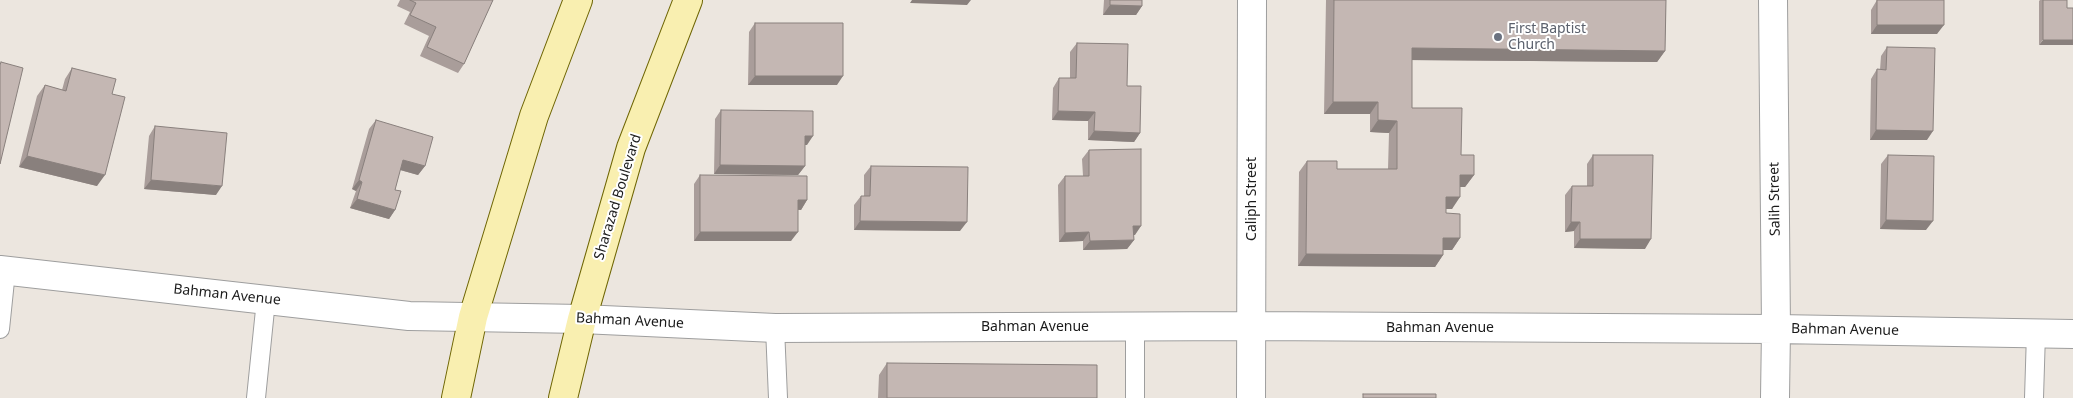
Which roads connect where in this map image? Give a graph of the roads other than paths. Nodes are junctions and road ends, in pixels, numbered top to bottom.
1 (578, 0) edge
2 (688, 0) edge
3 (1252, 0) edge
4 (1773, 0) edge
5 (3, 270) edge
6 (266, 300) junction
7 (473, 317) junction
8 (582, 319) junction
9 (1252, 326) junction
10 (1135, 327) junction
11 (775, 328) junction
12 (0, 329) edge
13 (1776, 329) junction
14 (2036, 334) junction
15 (2073, 334) edge
16 (256, 398) edge
17 (456, 398) edge
18 (564, 398) edge
19 (778, 398) edge
20 (1135, 398) edge
21 (1251, 398) edge
22 (1775, 398) edge
23 (2034, 398) edge

1 - 7 street
2 - 8 street, Sharazad Boulevard
3 - 9 street, Caliph Street
4 - 13 street, Salih Street
5 - 6 street, Bahman Avenue
5 - 12 lane
6 - 7 street, Bahman Avenue
6 - 16 lane
7 - 8 street, Bahman Avenue
7 - 17 street
8 - 11 street, Bahman Avenue
8 - 18 street, Sharazad Boulevard
9 - 10 street, Bahman Avenue
9 - 13 street, Bahman Avenue
9 - 21 street, Caliph Street
10 - 11 street, Bahman Avenue
10 - 20 lane
11 - 19 lane
13 - 14 street, Bahman Avenue
13 - 22 street, Salih Street
14 - 15 street, Bahman Avenue
14 - 23 lane

